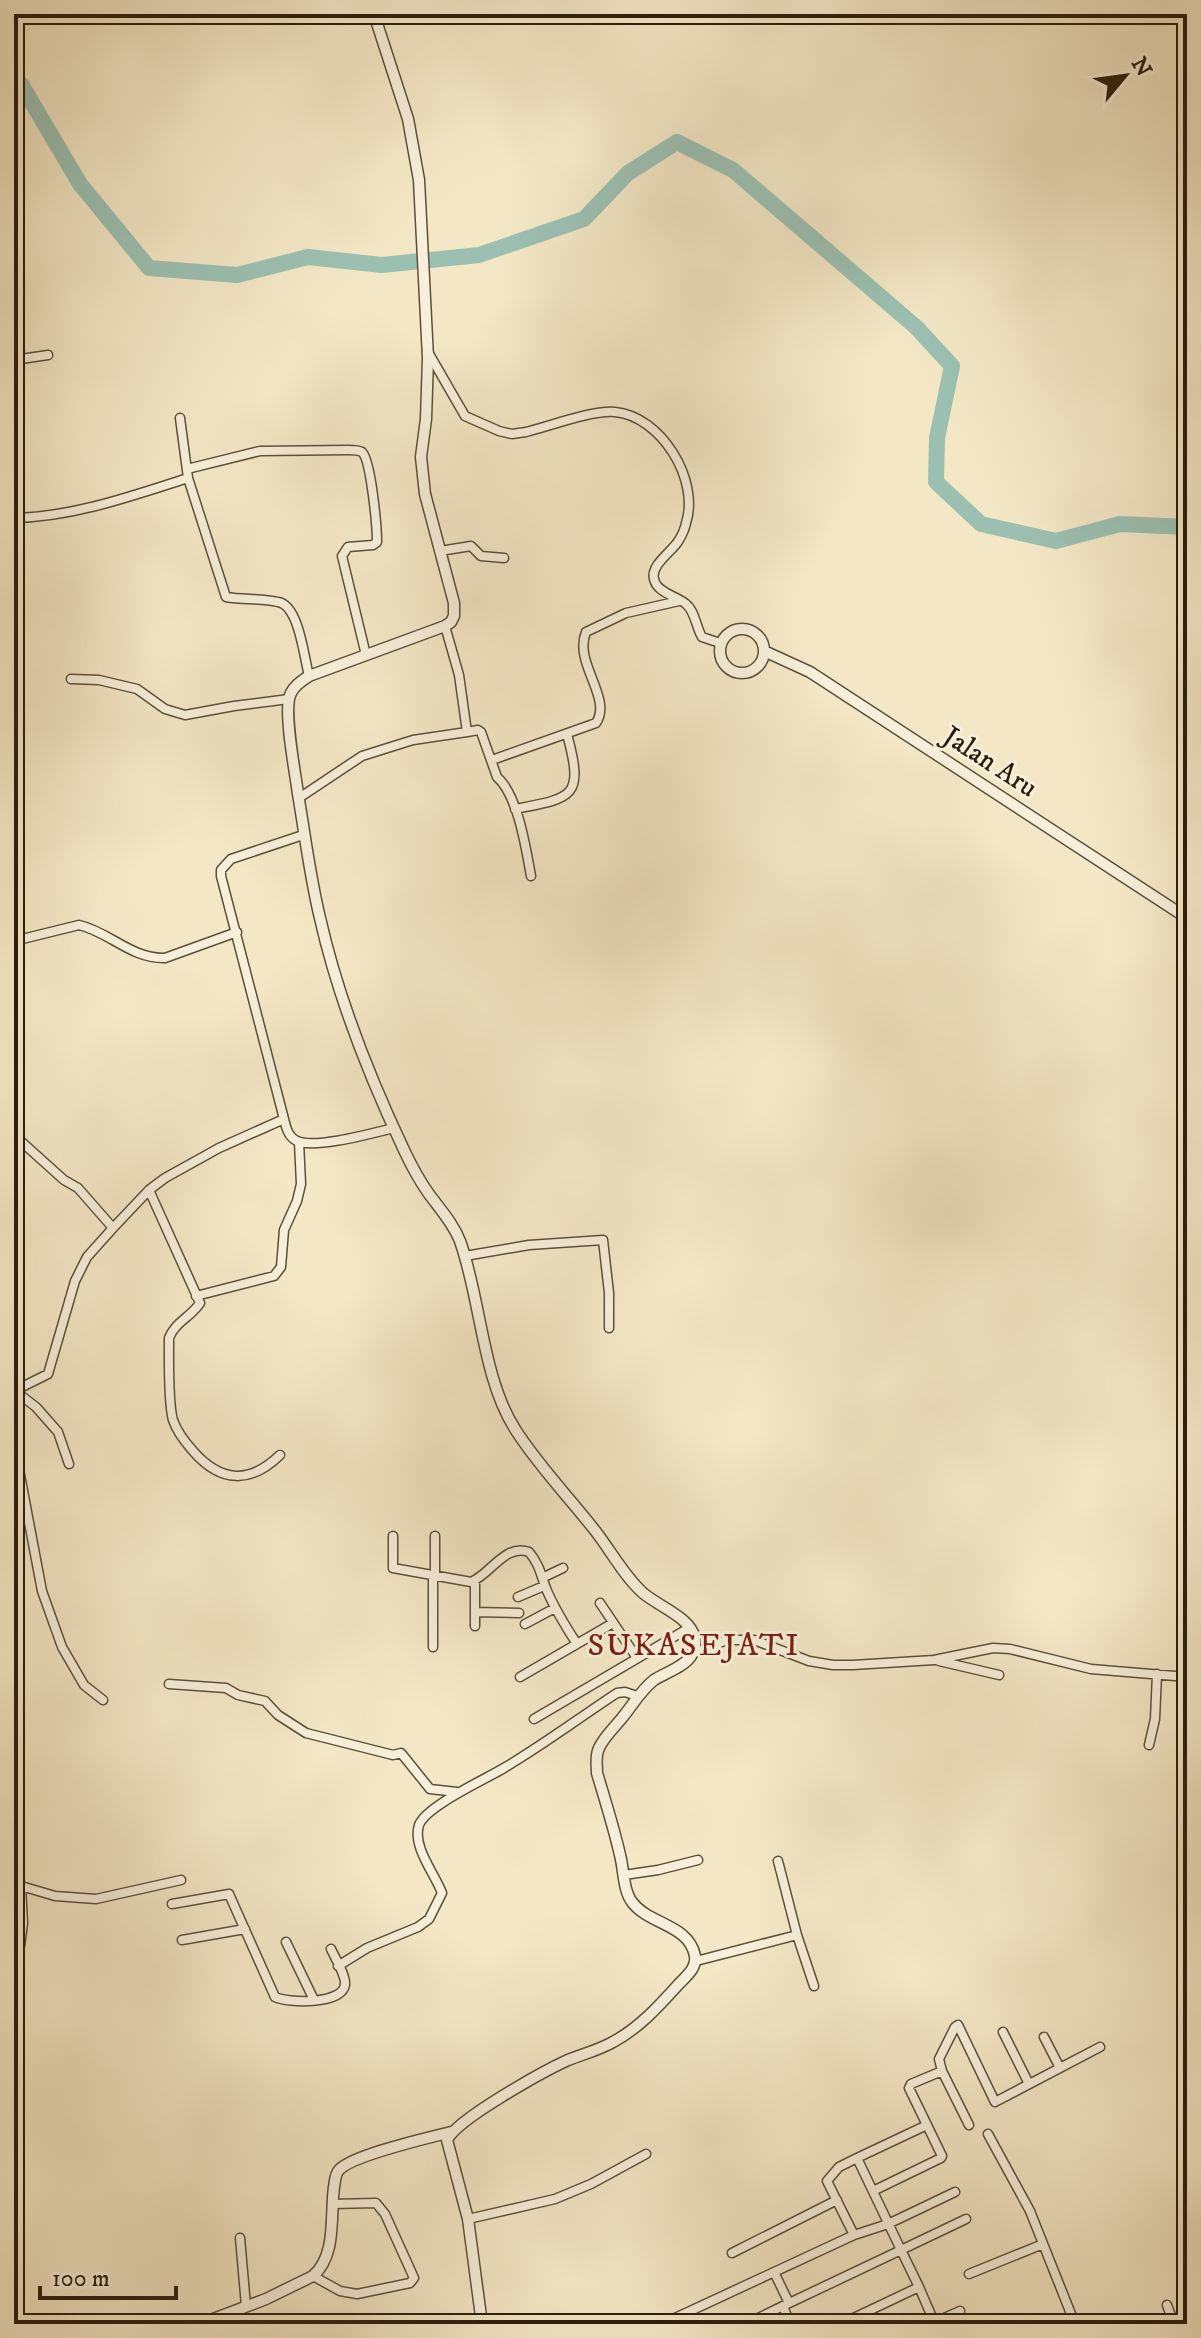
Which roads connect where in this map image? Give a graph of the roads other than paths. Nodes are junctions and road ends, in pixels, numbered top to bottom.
1 (374, 14) edge
2 (428, 351) junction
3 (48, 355) dead end
4 (14, 360) edge
5 (180, 418) dead end
6 (188, 474) junction
7 (14, 518) edge
8 (440, 551) junction
9 (504, 558) dead end
10 (679, 601) junction
11 (445, 626) junction
12 (720, 643) junction
13 (764, 651) junction
14 (366, 655) junction
15 (309, 676) junction
16 (71, 679) dead end
17 (289, 699) junction
18 (467, 732) junction
19 (567, 734) junction
20 (492, 760) junction
21 (299, 798) junction
22 (515, 809) junction
23 (303, 835) junction
24 (531, 876) dead end
25 (1187, 918) edge
26 (237, 932) junction
27 (14, 941) edge
28 (284, 1119) junction
29 (394, 1128) junction
30 (14, 1135) edge
31 (299, 1142) junction
32 (149, 1190) junction
33 (113, 1228) junction
34 (465, 1256) junction
35 (196, 1296) junction
36 (609, 1328) dead end
37 (15, 1391) edge
38 (14, 1443) edge
39 (280, 1455) dead end
40 (69, 1464) dead end
41 (393, 1536) dead end
42 (435, 1536) dead end
43 (563, 1568) dead end
44 (434, 1575) junction
45 (475, 1580) junction
46 (544, 1582) junction
47 (518, 1597) dead end
48 (600, 1603) dead end
49 (555, 1608) junction
50 (475, 1612) junction
51 (519, 1613) dead end
52 (613, 1623) junction
53 (525, 1624) dead end
54 (475, 1626) dead end
55 (689, 1628) junction
56 (577, 1644) junction
57 (433, 1647) dead end
58 (694, 1653) junction
59 (637, 1658) junction
60 (934, 1660) junction
61 (1157, 1674) junction
62 (999, 1675) dead end
63 (520, 1677) dead end
64 (1187, 1677) edge
65 (169, 1684) dead end
66 (637, 1696) junction
67 (103, 1700) dead end
68 (534, 1719) dead end
69 (1149, 1745) dead end
70 (458, 1792) junction
71 (698, 1860) dead end
72 (778, 1861) dead end
73 (14, 1870) edge
74 (624, 1875) junction
75 (181, 1880) dead end
76 (21, 1886) junction
77 (172, 1904) dead end
78 (245, 1929) junction
79 (797, 1935) junction
80 (182, 1940) dead end
81 (286, 1942) dead end
82 (20, 1946) dead end
83 (331, 1949) dead end
84 (696, 1961) junction
85 (338, 1966) junction
86 (814, 1986) dead end
87 (314, 2000) junction
88 (1003, 2032) dead end
89 (1044, 2037) dead end
90 (1100, 2047) dead end
91 (1060, 2068) junction
92 (942, 2071) junction
93 (1029, 2084) junction
94 (927, 2125) junction
95 (969, 2125) dead end
96 (451, 2132) junction
97 (988, 2134) dead end
98 (646, 2154) dead end
99 (857, 2158) junction
100 (873, 2191) junction
101 (955, 2192) dead end
102 (837, 2200) junction
103 (332, 2204) junction
104 (468, 2219) junction
105 (966, 2219) dead end
106 (888, 2224) junction
107 (854, 2235) junction
108 (240, 2238) dead end
109 (1043, 2244) junction
110 (901, 2250) junction
111 (732, 2253) dead end
112 (774, 2272) junction
113 (969, 2274) dead end
114 (313, 2276) junction
115 (919, 2287) junction
116 (786, 2305) junction
117 (1167, 2305) dead end
118 (246, 2306) junction
119 (960, 2311) dead end
120 (673, 2319) dead end
121 (933, 2323) edge
122 (200, 2324) edge
123 (482, 2324) edge
124 (746, 2324) edge
125 (790, 2324) edge
126 (841, 2324) edge
127 (1075, 2324) edge
128 (1174, 2324) edge

1 - 2 street
2 - 8 street
2 - 10 street
3 - 4 street
5 - 6 street
6 - 7 street
6 - 14 street
6 - 15 street
8 - 9 street
8 - 11 street
10 - 12 street
10 - 19 street
11 - 14 street
11 - 18 street
12 - 13 street
12 - 13 street
13 - 25 street, Jalan Aru
14 - 15 street
15 - 17 street
16 - 17 street
17 - 21 street
18 - 20 street
18 - 21 street
19 - 20 street
19 - 22 street
20 - 22 street
21 - 23 street
22 - 24 street
23 - 26 street
23 - 29 street
26 - 27 street
26 - 28 street
28 - 31 street
28 - 32 street
29 - 31 street
29 - 34 street
30 - 33 street
31 - 35 street
32 - 33 street
32 - 35 street
33 - 37 street
34 - 36 street
34 - 55 street
35 - 39 street
37 - 40 street
38 - 67 street
41 - 44 street
42 - 44 street
43 - 46 street
44 - 45 street
44 - 57 street
45 - 46 street
45 - 50 street
46 - 47 street
46 - 49 street
48 - 52 street
49 - 53 street
49 - 56 street
50 - 51 street
50 - 54 street
52 - 56 street
52 - 59 street
55 - 58 street
55 - 59 street
56 - 63 street
58 - 60 street
58 - 66 street
59 - 68 street
60 - 61 street
60 - 62 street
61 - 64 street
61 - 69 street
65 - 70 street
66 - 70 street
66 - 74 street
70 - 85 street
71 - 74 street
72 - 79 street
73 - 76 street
74 - 84 street
75 - 76 street
76 - 82 street
77 - 78 street
78 - 80 street
78 - 87 street
79 - 84 street
79 - 86 street
81 - 87 street
83 - 85 street
84 - 96 street
85 - 87 street
88 - 93 street
89 - 91 street
90 - 91 street
91 - 93 street
92 - 93 street
92 - 94 street
92 - 95 street
94 - 99 street
94 - 100 street
96 - 103 street
96 - 104 street
97 - 109 street
98 - 104 street
99 - 100 street
99 - 102 street
100 - 106 street
101 - 106 street
102 - 107 street
102 - 111 street
103 - 114 street
103 - 114 street
104 - 123 street
105 - 110 street
106 - 107 street
106 - 110 street
107 - 112 street
108 - 118 street
109 - 113 street
109 - 127 street
110 - 115 street
110 - 116 street
112 - 116 street
112 - 120 street
114 - 118 street
115 - 121 street
115 - 126 street
116 - 124 street
116 - 125 street
117 - 128 street
118 - 122 street
119 - 121 street

